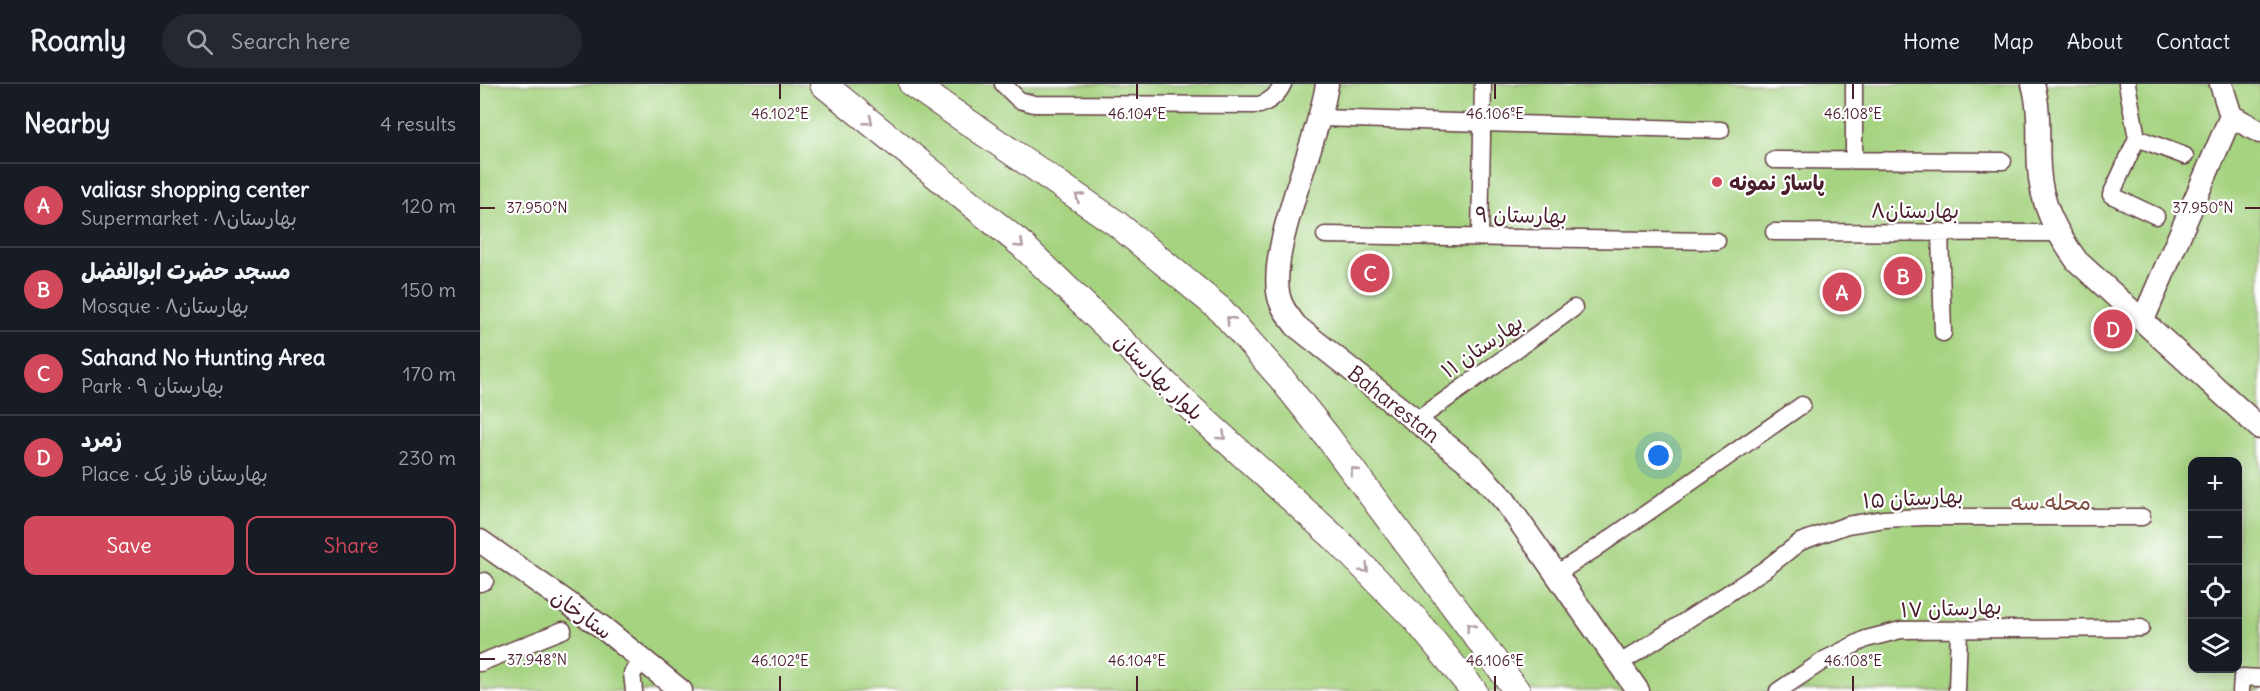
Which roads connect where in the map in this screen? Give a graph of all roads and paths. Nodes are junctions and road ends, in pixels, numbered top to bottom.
1 (824, 84) edge
2 (912, 84) edge
3 (1003, 84) edge
4 (1283, 84) edge
5 (1327, 84) edge
6 (1484, 84) edge
7 (1854, 84) edge
8 (2033, 84) edge
9 (2127, 84) edge
10 (2222, 84) edge
11 (2231, 116) junction
12 (1320, 118) junction
13 (1482, 123) junction
14 (1721, 130) dead end
15 (2260, 132) edge
16 (2137, 138) junction
17 (2185, 156) dead end
18 (1854, 159) junction
19 (1774, 160) dead end
20 (2003, 161) dead end
21 (2156, 216) dead end
22 (1774, 232) dead end
23 (1941, 232) junction
24 (2057, 232) junction
25 (1325, 235) dead end
26 (1480, 236) junction
27 (1717, 241) dead end
28 (1574, 308) dead end
29 (2143, 320) junction
30 (1943, 333) dead end
31 (1802, 405) dead end
32 (1416, 421) junction
33 (2260, 428) edge
34 (2142, 517) dead end
35 (480, 541) edge
36 (1556, 574) junction
37 (2141, 628) dead end
38 (1959, 629) junction
39 (563, 630) dead end
40 (644, 661) junction
41 (480, 663) edge
42 (1619, 664) junction
43 (2260, 678) edge
44 (2242, 684) edge
45 (634, 691) edge
46 (681, 691) edge
47 (1474, 691) edge
48 (1517, 691) edge
49 (1638, 691) edge
50 (1778, 691) edge
51 (1957, 691) edge

1 -> 47 main road, بلوار بهارستان
48 -> 2 main road
3 - 4 street
5 - 12 street, Baharestan
6 - 13 street
7 - 18 street
8 - 24 street
9 - 16 street
10 - 11 street
11 - 15 street
11 - 29 street
12 - 13 street
12 - 32 street, Baharestan
13 - 14 street
13 - 26 street
16 - 17 street
16 - 21 street
18 - 19 street
18 - 20 street
22 - 23 street, بهارستان۸
23 - 24 street, بهارستان۸
23 - 30 street
24 - 29 street
25 - 26 street, بهارستان ۹
26 - 27 street, بهارستان ۹
28 - 32 street, بهارستان ۱۱
29 - 33 street
31 - 36 street
32 - 36 street, Baharestan
34 - 42 street, بهارستان ۱۵
35 - 40 street, ستارخان
36 - 42 street, Baharestan
37 - 38 street, بهارستان ۱۷
38 - 50 street, بهارستان ۱۷
38 - 51 street
39 - 41 street
40 - 45 street
40 - 46 street, ستارخان
42 - 49 street, Baharestan
43 - 44 street

